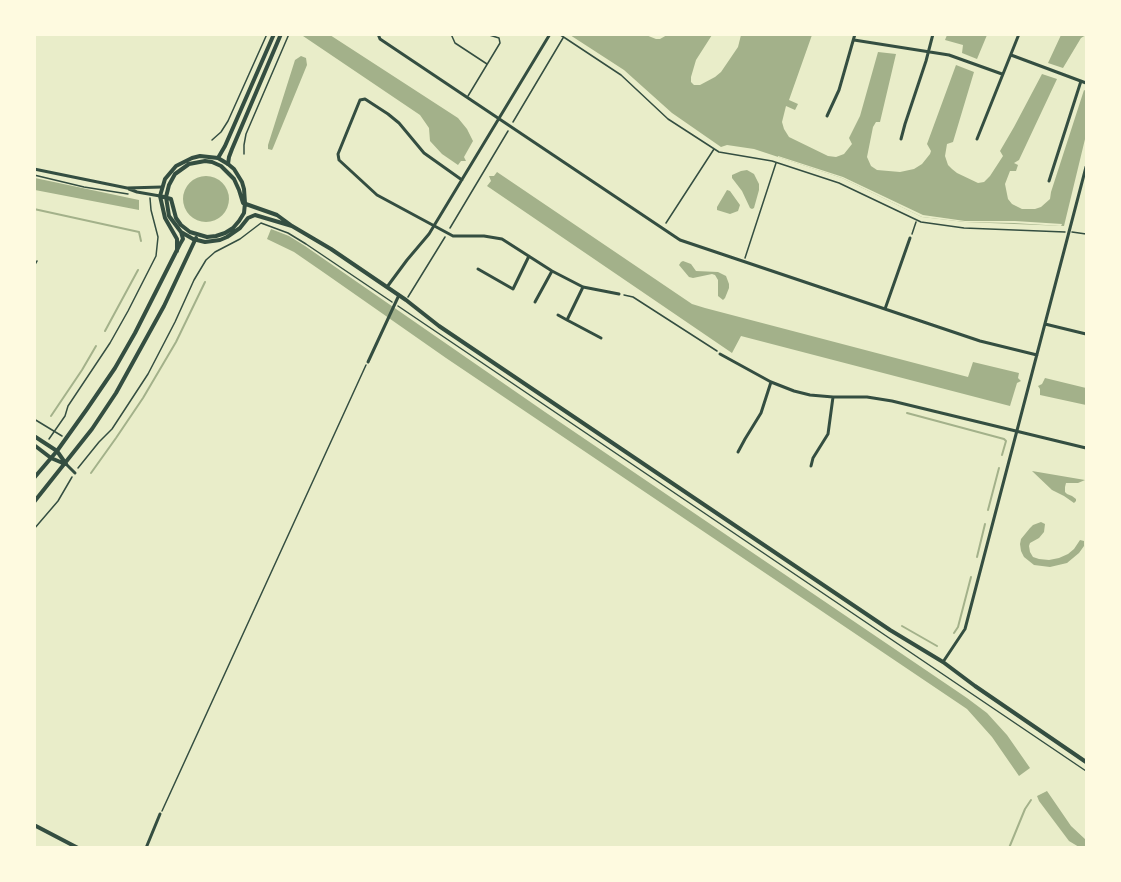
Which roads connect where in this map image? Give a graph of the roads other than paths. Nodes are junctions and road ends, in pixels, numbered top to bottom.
1 (274, 34) edge
2 (281, 34) edge
3 (378, 34) edge
4 (451, 34) edge
5 (486, 34) edge
6 (550, 34) edge
7 (855, 34) edge
8 (933, 34) edge
9 (1019, 34) edge
10 (854, 40) junction
11 (929, 51) junction
12 (1011, 55) junction
13 (487, 64) junction
14 (1002, 75) junction
15 (1081, 81) junction
16 (1086, 83) edge
17 (467, 97) junction
18 (827, 116) dead end
19 (500, 119) junction
20 (901, 139) dead end
21 (977, 139) dead end
22 (218, 158) junction
23 (214, 163) junction
24 (228, 164) junction
25 (1086, 167) edge
26 (34, 169) edge
27 (462, 180) junction
28 (1049, 181) dead end
29 (162, 187) junction
30 (127, 188) junction
31 (160, 196) junction
32 (166, 197) junction
33 (245, 203) junction
34 (292, 226) junction
35 (435, 226) junction
36 (181, 232) junction
37 (196, 237) junction
38 (910, 238) road end
39 (177, 250) junction
40 (529, 256) junction
41 (37, 261) dead end
42 (34, 266) edge
43 (478, 269) dead end
44 (552, 271) junction
45 (387, 287) junction
46 (583, 287) junction
47 (619, 294) road end
48 (399, 295) junction
49 (535, 302) dead end
50 (885, 309) junction
51 (558, 315) dead end
52 (567, 320) junction
53 (1045, 324) junction
54 (1086, 334) edge
55 (601, 338) dead end
56 (720, 354) road end
57 (1037, 355) junction
58 (368, 362) road end
59 (771, 382) junction
60 (833, 397) junction
61 (1016, 431) junction
62 (34, 436) edge
63 (34, 446) edge
64 (1086, 447) edge
65 (57, 451) junction
66 (738, 452) dead end
67 (51, 458) junction
68 (66, 464) junction
69 (811, 466) dead end
70 (75, 473) road end
71 (34, 478) edge
72 (34, 502) edge
73 (943, 662) junction
74 (1086, 762) edge
75 (160, 814) road end
76 (34, 825) edge
77 (78, 848) edge
78 (146, 848) edge

1 - 22 main road
2 - 24 main road
3 - 17 street
4 - 13 lane
5 - 13 lane
6 - 19 street
7 - 10 street
8 - 11 street
9 - 12 street
10 - 11 street
10 - 18 street
11 - 14 street
11 - 20 street
12 - 14 street
12 - 15 street
13 - 17 lane
14 - 21 street
15 - 16 street
15 - 28 street
17 - 19 street
19 - 27 street
19 - 50 street
22 - 23 main road
22 - 24 main road
22 - 29 main road
23 - 32 main road
23 - 33 main road
24 - 33 main road
25 - 53 street
26 - 30 street
27 - 35 street
27 - 35 street
29 - 30 street
29 - 31 main road
30 - 31 street
31 - 32 main road
31 - 39 main road
32 - 36 main road
32 - 37 main road
33 - 34 main road
33 - 37 main road
34 - 37 main road
34 - 45 main road
35 - 40 street
35 - 45 street
36 - 37 main road
36 - 39 main road
37 - 68 main road
38 - 50 street
39 - 65 main road
40 - 43 street
40 - 44 street
41 - 42 lane
44 - 46 street
44 - 49 street
45 - 48 main road
46 - 47 street
46 - 52 street
48 - 58 street
48 - 73 main road
50 - 57 street
51 - 52 street
52 - 55 street
53 - 54 street
53 - 57 street
56 - 59 street
57 - 61 street
59 - 60 street
59 - 66 street
60 - 61 street
60 - 69 street
61 - 64 street
61 - 73 street
62 - 65 main road
63 - 67 main road
65 - 67 main road
65 - 68 main road
67 - 68 main road
67 - 71 main road
68 - 70 street
68 - 72 main road
73 - 74 main road
75 - 78 street
76 - 77 main road

